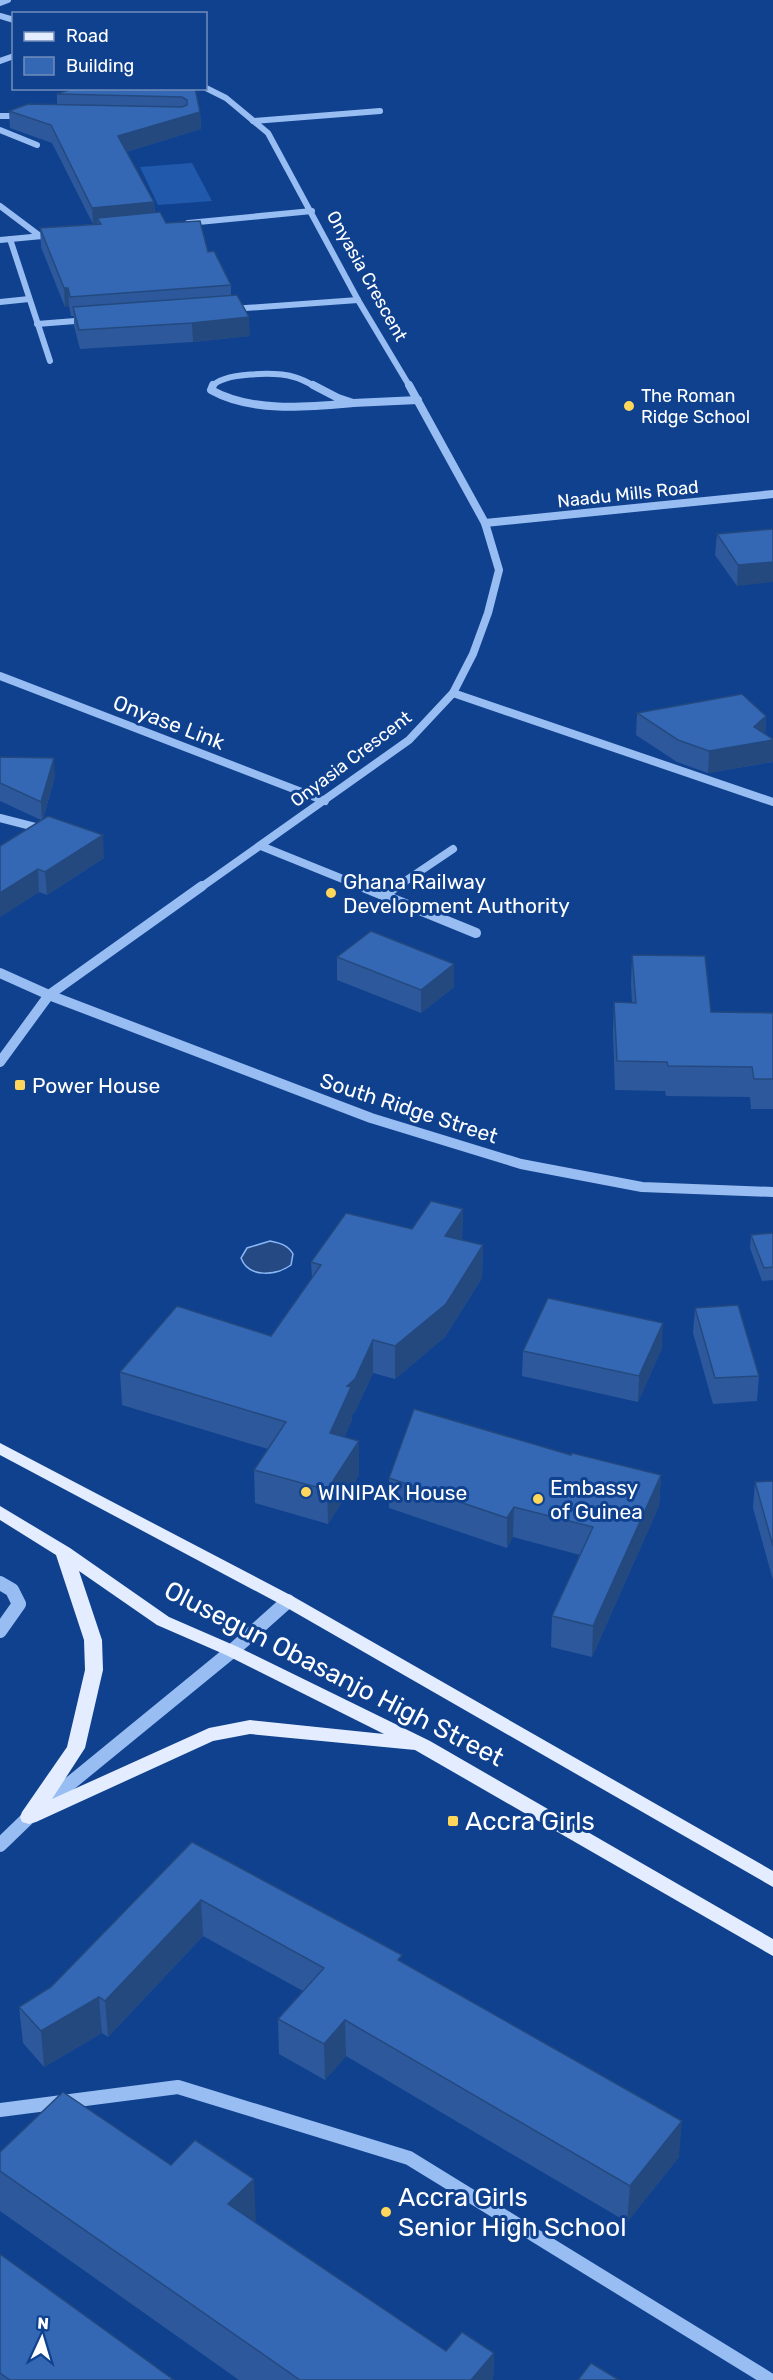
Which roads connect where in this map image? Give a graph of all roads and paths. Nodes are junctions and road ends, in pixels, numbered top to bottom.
1 (8, 0) edge
2 (0, 3) edge
3 (207, 88) edge
4 (380, 111) dead end
5 (0, 116) edge
6 (34, 117) edge
7 (253, 121) junction
8 (0, 130) edge
9 (37, 145) dead end
10 (0, 206) edge
11 (312, 211) junction
12 (182, 223) edge
13 (64, 234) edge
14 (40, 236) junction
15 (10, 239) junction
16 (0, 240) edge
17 (29, 299) junction
18 (358, 300) junction
19 (0, 302) edge
20 (227, 310) edge
21 (97, 320) edge
22 (38, 324) junction
23 (50, 361) dead end
24 (418, 400) junction
25 (353, 403) junction
26 (773, 494) edge
27 (485, 523) junction
28 (0, 676) edge
29 (453, 693) junction
30 (325, 801) junction
31 (773, 802) edge
32 (0, 818) edge
33 (49, 831) edge
34 (261, 846) junction
35 (453, 849) dead end
36 (384, 895) junction
37 (476, 933) dead end
38 (0, 973) edge
39 (49, 994) junction
40 (0, 1062) edge
41 (773, 1192) edge
42 (0, 1448) edge
43 (0, 1512) edge
44 (64, 1552) junction
45 (0, 1583) edge
46 (288, 1601) junction
47 (0, 1631) edge
48 (232, 1651) junction
49 (424, 1746) junction
50 (28, 1817) junction
51 (0, 1845) edge
52 (773, 1880) edge
53 (773, 1948) edge
54 (0, 2110) edge
55 (770, 2380) edge

1 - 2 street
3 - 7 street, Onyasia Crescent
4 - 7 street
5 - 6 street
7 - 11 street, Onyasia Crescent
8 - 9 street
10 - 14 street
11 - 12 street
11 - 18 street, Onyasia Crescent
13 - 14 street
14 - 15 street
15 - 16 street
15 - 17 street
17 - 19 street
17 - 22 street
18 - 20 street
18 - 24 street, Onyasia Crescent
21 - 22 street
22 - 23 street
24 - 25 street
24 - 27 street, Onyasia Crescent
25 - 25 street
26 - 27 street, Naadu Mills Road
27 - 29 street, Onyasia Crescent
28 - 30 street, Onyase Link
29 - 30 street, Onyasia Crescent
29 - 31 street
30 - 34 street, Onyasia Crescent
32 - 33 street
34 - 36 street
34 - 39 street, Onyasia Crescent
35 - 36 street
36 - 37 street
38 - 39 street, South Ridge Street
39 - 40 street, Onyasia Crescent
39 - 41 street, South Ridge Street
42 - 46 main road, Olusegun Obasanjo High Street
43 - 44 main road, Olusegun Obasanjo High Street
44 - 48 main road, Olusegun Obasanjo High Street
44 - 50 main road
45 - 47 street
46 - 48 street
46 - 52 main road, Olusegun Obasanjo High Street
48 - 49 main road, Olusegun Obasanjo High Street
48 - 50 street
49 - 50 main road
49 - 53 main road, Olusegun Obasanjo High Street
50 - 51 street
54 - 55 street

